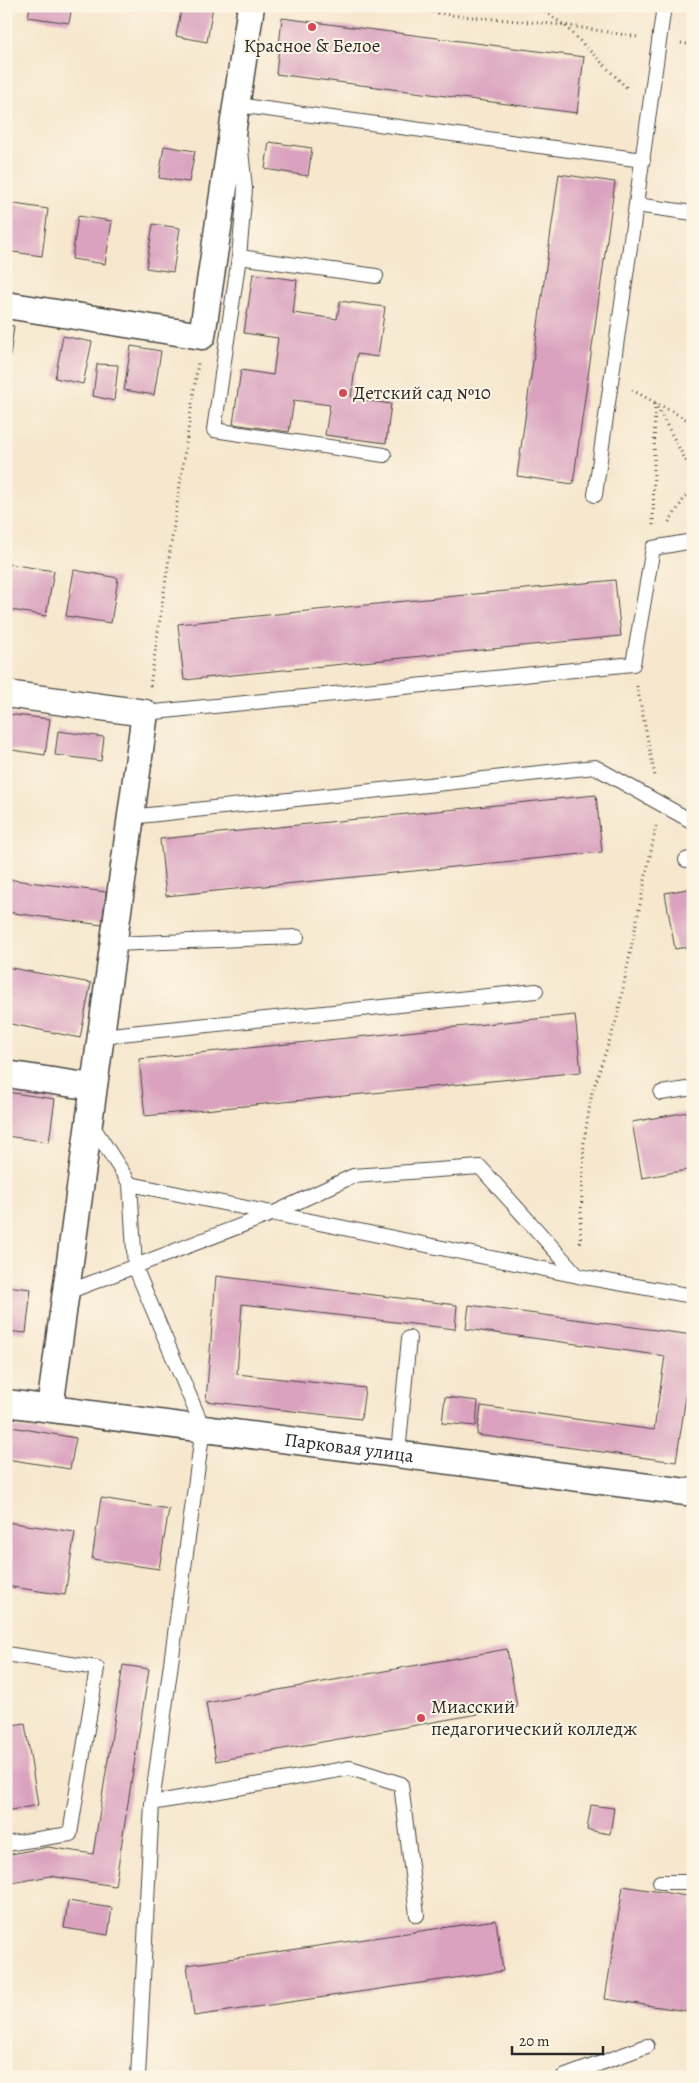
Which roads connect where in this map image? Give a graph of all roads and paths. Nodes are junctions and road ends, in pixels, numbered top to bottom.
1 (251, 6) edge
2 (398, 6) edge
3 (537, 6) edge
4 (664, 6) edge
5 (564, 25) junction
6 (660, 40) junction
7 (236, 105) junction
8 (650, 111) junction
9 (643, 160) junction
10 (636, 205) junction
11 (693, 213) edge
12 (239, 256) junction
13 (376, 276) dead end
14 (6, 305) edge
15 (202, 336) junction
16 (612, 379) junction
17 (655, 402) junction
18 (693, 423) edge
19 (384, 454) dead end
20 (693, 474) edge
21 (693, 484) edge
22 (595, 495) dead end
23 (693, 542) edge
24 (653, 548) junction
25 (633, 664) junction
26 (6, 694) edge
27 (145, 713) junction
28 (661, 804) junction
29 (130, 817) junction
30 (693, 822) edge
31 (297, 937) dead end
32 (113, 944) junction
33 (536, 991) dead end
34 (100, 1036) junction
35 (6, 1074) edge
36 (93, 1087) junction
37 (693, 1088) edge
38 (661, 1093) dead end
39 (89, 1120) junction
40 (130, 1184) junction
41 (274, 1213) junction
42 (134, 1266) junction
43 (578, 1276) junction
44 (65, 1293) junction
45 (693, 1296) edge
46 (409, 1338) dead end
47 (6, 1403) edge
48 (50, 1408) junction
49 (203, 1428) junction
50 (398, 1453) junction
51 (693, 1491) edge
52 (6, 1654) edge
53 (152, 1803) junction
54 (6, 1844) edge
55 (660, 1882) dead end
56 (693, 1882) edge
57 (417, 1914) dead end
58 (647, 2046) dead end
59 (138, 2077) edge
60 (563, 2077) edge

1 - 7 street
2 - 5 path
3 - 5 path
4 - 6 lane
5 - 6 path
5 - 8 path
6 - 8 lane
7 - 9 lane
7 - 12 lane
7 - 15 street
8 - 9 lane
9 - 10 lane
10 - 11 lane
10 - 16 lane
12 - 13 lane
12 - 19 lane
14 - 15 street
15 - 27 path
16 - 17 path
16 - 22 lane
17 - 18 path
17 - 20 path
17 - 24 path
21 - 24 path
23 - 24 lane
24 - 25 lane
25 - 27 lane
25 - 28 path
26 - 27 street
27 - 29 street
28 - 29 lane
28 - 30 lane
28 - 43 path
29 - 32 street
31 - 32 lane
32 - 34 street
33 - 34 lane
34 - 36 street
35 - 36 street
36 - 39 street
37 - 38 lane
39 - 40 lane
39 - 44 street
40 - 41 lane
40 - 42 lane
41 - 42 lane
41 - 43 lane
41 - 43 lane
42 - 44 lane
42 - 49 lane
43 - 45 lane
44 - 48 street
46 - 50 lane
47 - 48 street, Парковая улица
48 - 49 street, Парковая улица
49 - 50 street, Парковая улица
49 - 53 lane
50 - 51 street, Парковая улица
52 - 54 lane
53 - 57 lane
53 - 59 lane
55 - 56 lane
58 - 60 lane

